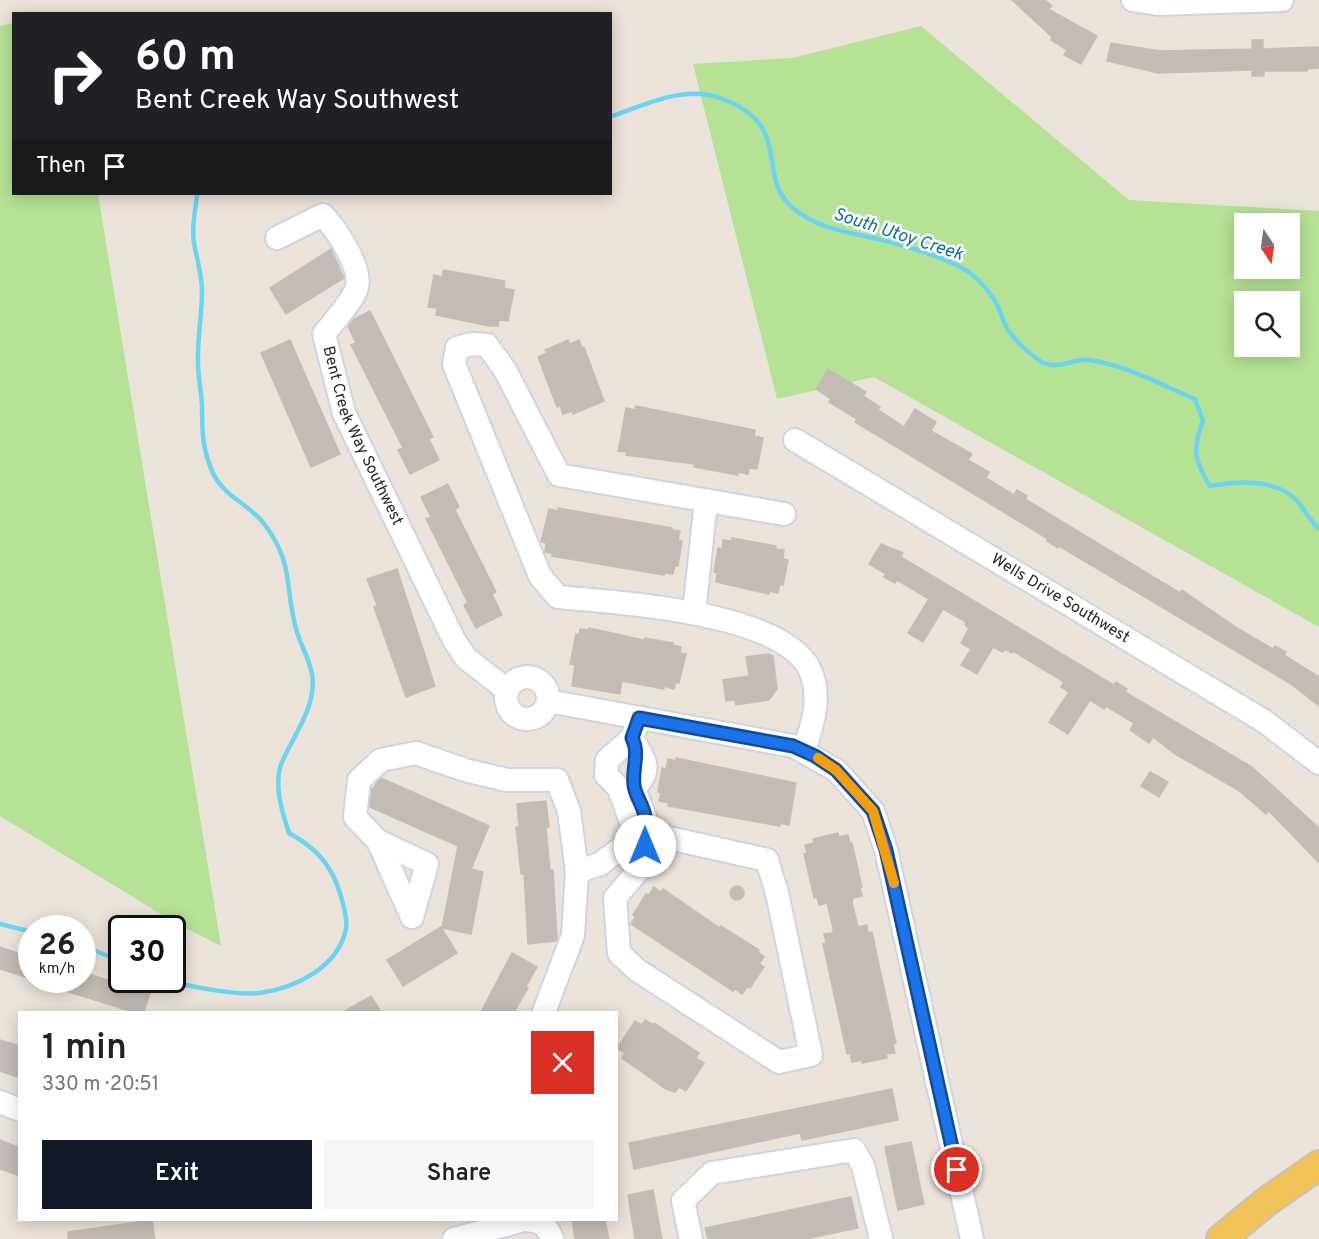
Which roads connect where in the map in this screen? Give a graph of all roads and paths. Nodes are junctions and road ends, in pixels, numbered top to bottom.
1 (1133, 0) edge
2 (1282, 0) edge
3 (277, 238) dead end
4 (795, 440) dead end
5 (706, 501) junction
6 (784, 514) dead end
7 (694, 613) junction
8 (507, 690) junction
9 (548, 701) junction
10 (633, 738) junction
11 (804, 751) junction
12 (1319, 763) edge
13 (642, 832) junction
14 (378, 841) dead end
15 (577, 872) junction
16 (544, 1011) edge
17 (0, 1102) edge
18 (18, 1109) edge
19 (1319, 1165) edge
20 (520, 1221) edge
21 (532, 1221) edge
22 (454, 1239) edge
23 (552, 1239) edge
24 (691, 1239) edge
25 (881, 1239) edge
26 (972, 1239) edge
27 (1221, 1239) edge

1 - 2 street
3 - 8 street, Bent Creek Way Southwest
4 - 12 street, Wells Drive Southwest
5 - 6 street
5 - 7 street
5 - 7 street
7 - 11 street
8 - 9 street
8 - 9 street
9 - 10 street
10 - 11 street
10 - 13 street
11 - 26 street
13 - 13 street
13 - 15 street
14 - 15 street
15 - 16 street
17 - 18 street
19 - 27 main road
20 - 22 street
21 - 23 street
24 - 25 street

